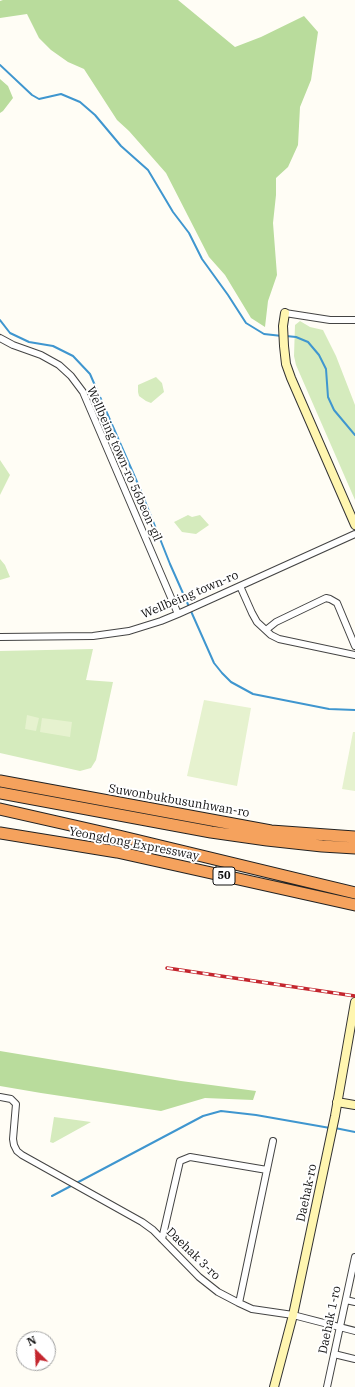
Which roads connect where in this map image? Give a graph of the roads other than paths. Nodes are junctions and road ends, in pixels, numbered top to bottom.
1 (285, 313) joint
2 (355, 320) edge
3 (0, 338) edge
4 (355, 525) edge
5 (355, 534) edge
6 (240, 586) junction
7 (178, 614) junction
8 (266, 630) junction
9 (0, 637) edge
10 (355, 646) edge
11 (355, 655) edge
12 (0, 781) edge
13 (0, 793) edge
14 (0, 809) edge
15 (0, 817) edge
16 (0, 833) edge
17 (119, 836) junction
18 (355, 838) edge
19 (355, 848) edge
20 (355, 893) edge
21 (355, 905) edge
22 (355, 1002) edge
23 (0, 1097) edge
24 (337, 1102) junction
25 (355, 1105) edge
26 (273, 1141) dead end
27 (267, 1170) junction
28 (162, 1239) junction
29 (355, 1257) edge
30 (346, 1300) junction
31 (355, 1302) edge
32 (239, 1304) junction
33 (293, 1315) junction
34 (340, 1327) junction
35 (355, 1331) edge
36 (334, 1354) junction
37 (355, 1359) edge
38 (274, 1387) edge
39 (327, 1387) edge

1 - 2 street
1 - 4 street
3 - 7 street, Wellbeing town-ro 56beon-gil
5 - 6 street, Wellbeing town-ro
6 - 7 street, Wellbeing town-ro
6 - 8 street
7 - 9 street, Wellbeing town-ro
8 - 10 street
8 - 11 street
12 - 18 highway, Suwonbukbusunhwan-ro
13 - 19 highway, Suwonbukbusunhwan-ro
14 - 17 highway, Yeongdong Expressway / 50
15 - 17 highway, Yeongdong Expressway / 50
16 - 21 highway, Yeongdong Expressway / 50
17 - 20 highway, Yeongdong Expressway / 50
22 - 24 street, Daehak-ro
23 - 28 street, Daehak 3-ro
24 - 25 street
24 - 33 street, Daehak-ro
26 - 27 street
27 - 28 street
27 - 32 street
28 - 32 street, Daehak 3-ro
29 - 30 street, Daehak 1-ro
30 - 31 street
30 - 34 street, Daehak 1-ro
32 - 33 street, Daehak 3-ro
33 - 34 street, Daehak 3-ro
33 - 38 street, Daehak-ro
34 - 35 street, Daehak 3-ro
34 - 36 street, Daehak 1-ro
36 - 37 street
36 - 39 street, Daehak 1-ro

